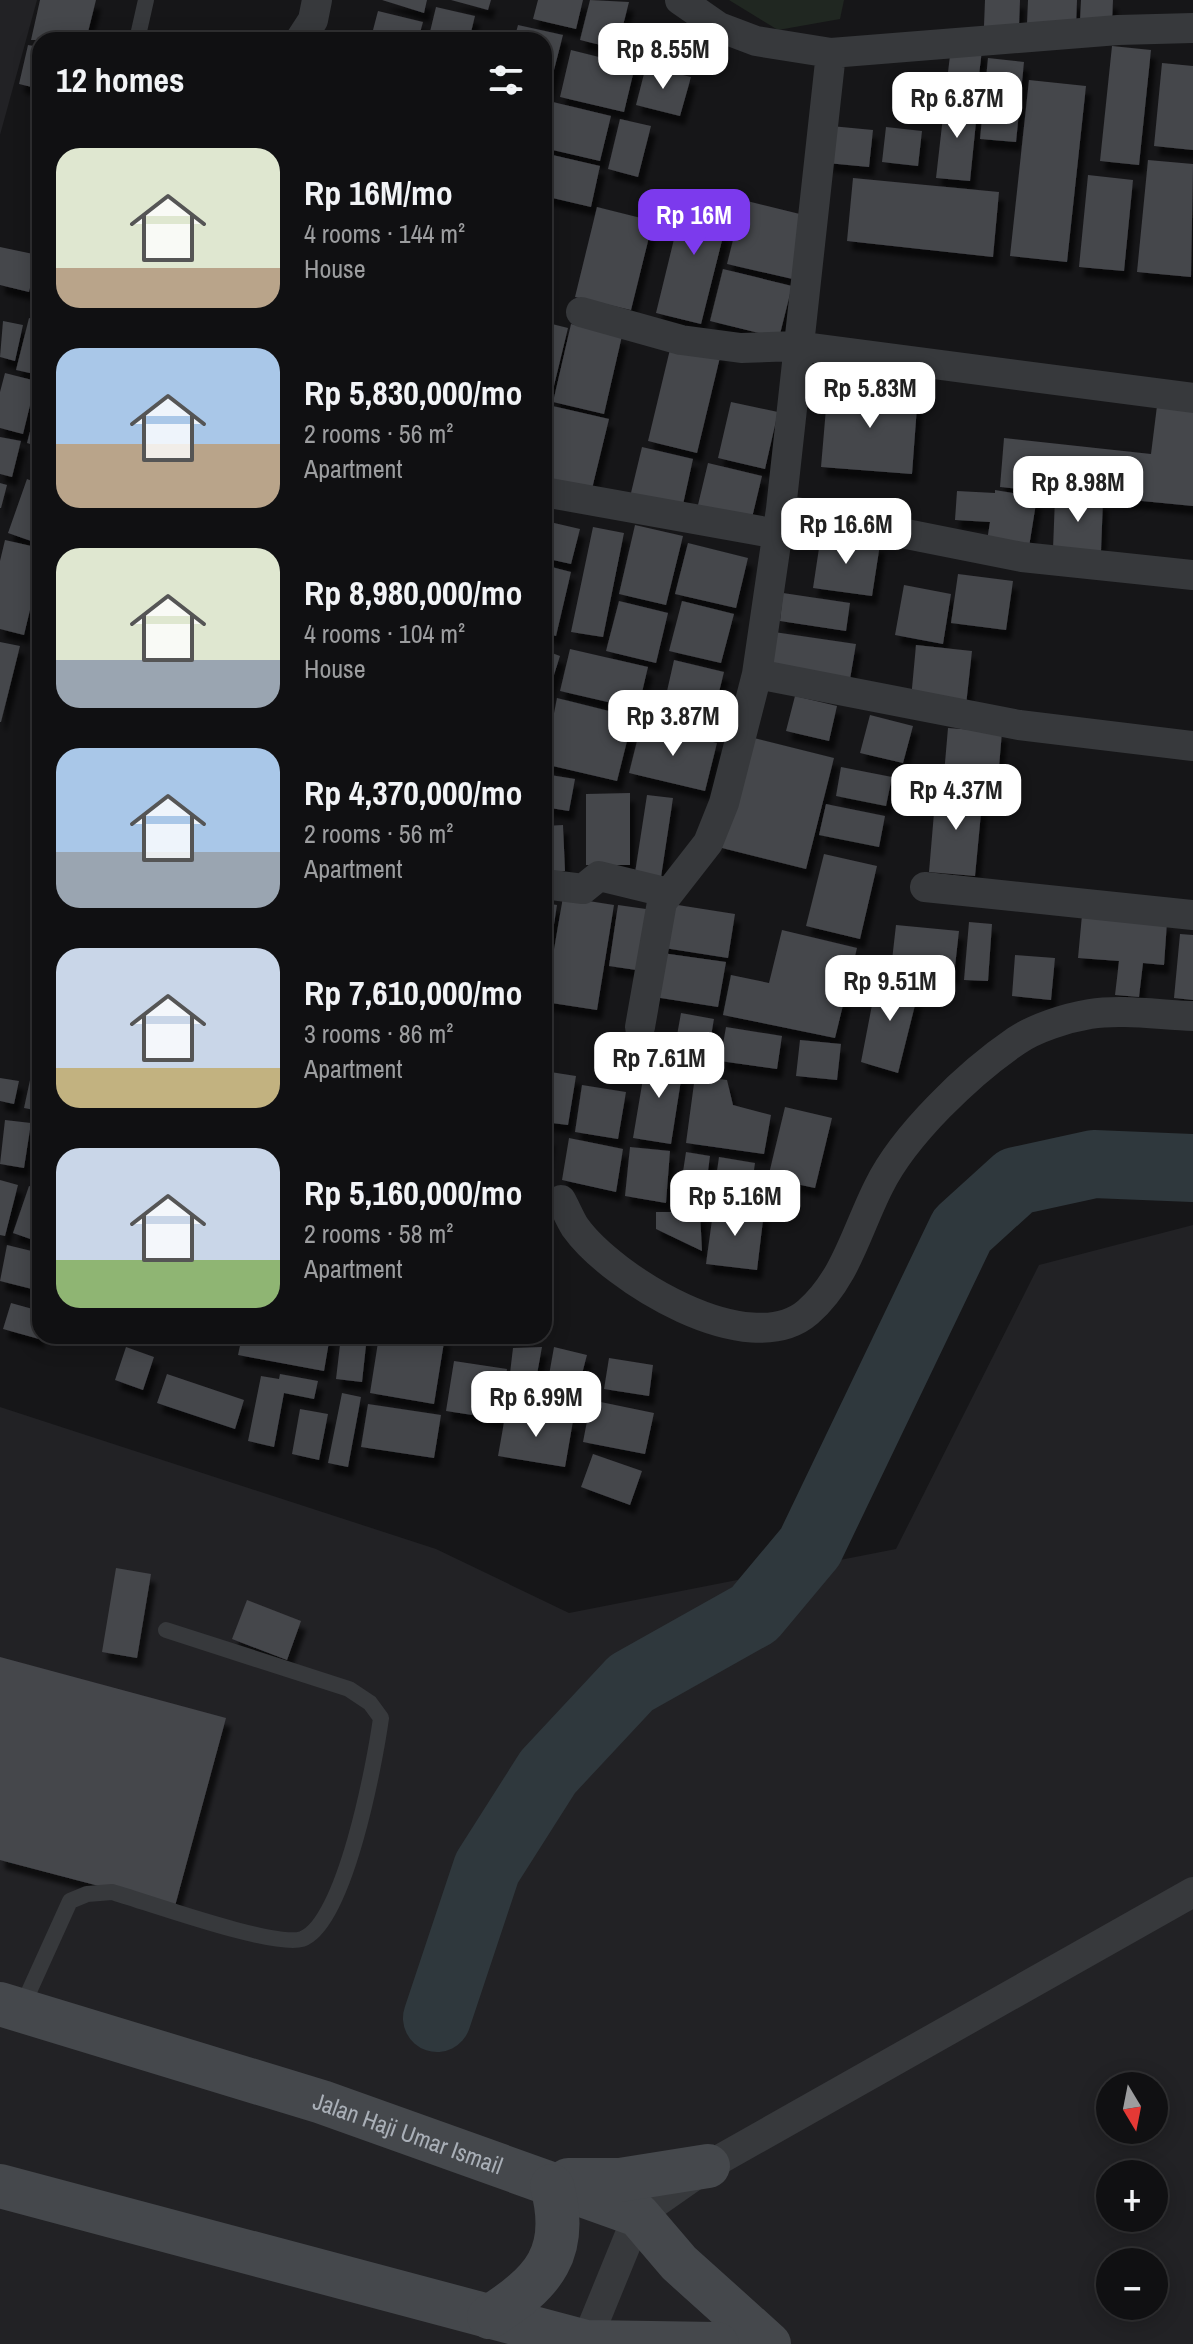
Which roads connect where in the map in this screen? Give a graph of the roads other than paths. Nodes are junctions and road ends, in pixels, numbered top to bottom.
1 (146, 0) edge
2 (317, 0) edge
3 (680, 0) edge
4 (1193, 28) edge
5 (139, 32) edge
6 (305, 32) edge
7 (831, 53) junction
8 (581, 312) dead end
9 (797, 346) junction
10 (1193, 398) edge
11 (552, 493) edge
12 (780, 521) junction
13 (1193, 575) edge
14 (757, 674) junction
15 (1193, 746) edge
16 (552, 885) edge
17 (925, 887) dead end
18 (669, 893) junction
19 (1193, 915) edge
20 (1193, 1016) edge
21 (640, 1027) dead end
22 (561, 1200) dead end
23 (166, 1630) dead end
24 (1193, 1892) edge
25 (10, 2007) edge
26 (708, 2166) junction
27 (534, 2179) junction
28 (0, 2186) edge
29 (638, 2215) junction
30 (478, 2314) junction
31 (586, 2343) edge
32 (693, 2344) edge
33 (717, 2344) edge
34 (769, 2344) edge

1 - 5 lane
2 - 6 street
3 - 7 street
4 - 7 street
7 - 9 street
8 - 9 street
9 - 10 street
9 - 12 street
11 - 12 street
12 - 13 street
12 - 14 street
14 - 15 street
14 - 18 street
16 - 18 street
17 - 19 street
18 - 21 street
20 - 22 street
23 - 25 lane
24 - 26 street
25 - 27 main road, Jalan Haji Umar Ismail
26 - 27 main road
26 - 29 street
27 - 29 main road, Jalan Haji Umar Ismail
27 - 30 main road
28 - 30 main road
29 - 31 street
29 - 34 main road
30 - 31 main road
31 - 32 main road
32 - 33 main road

